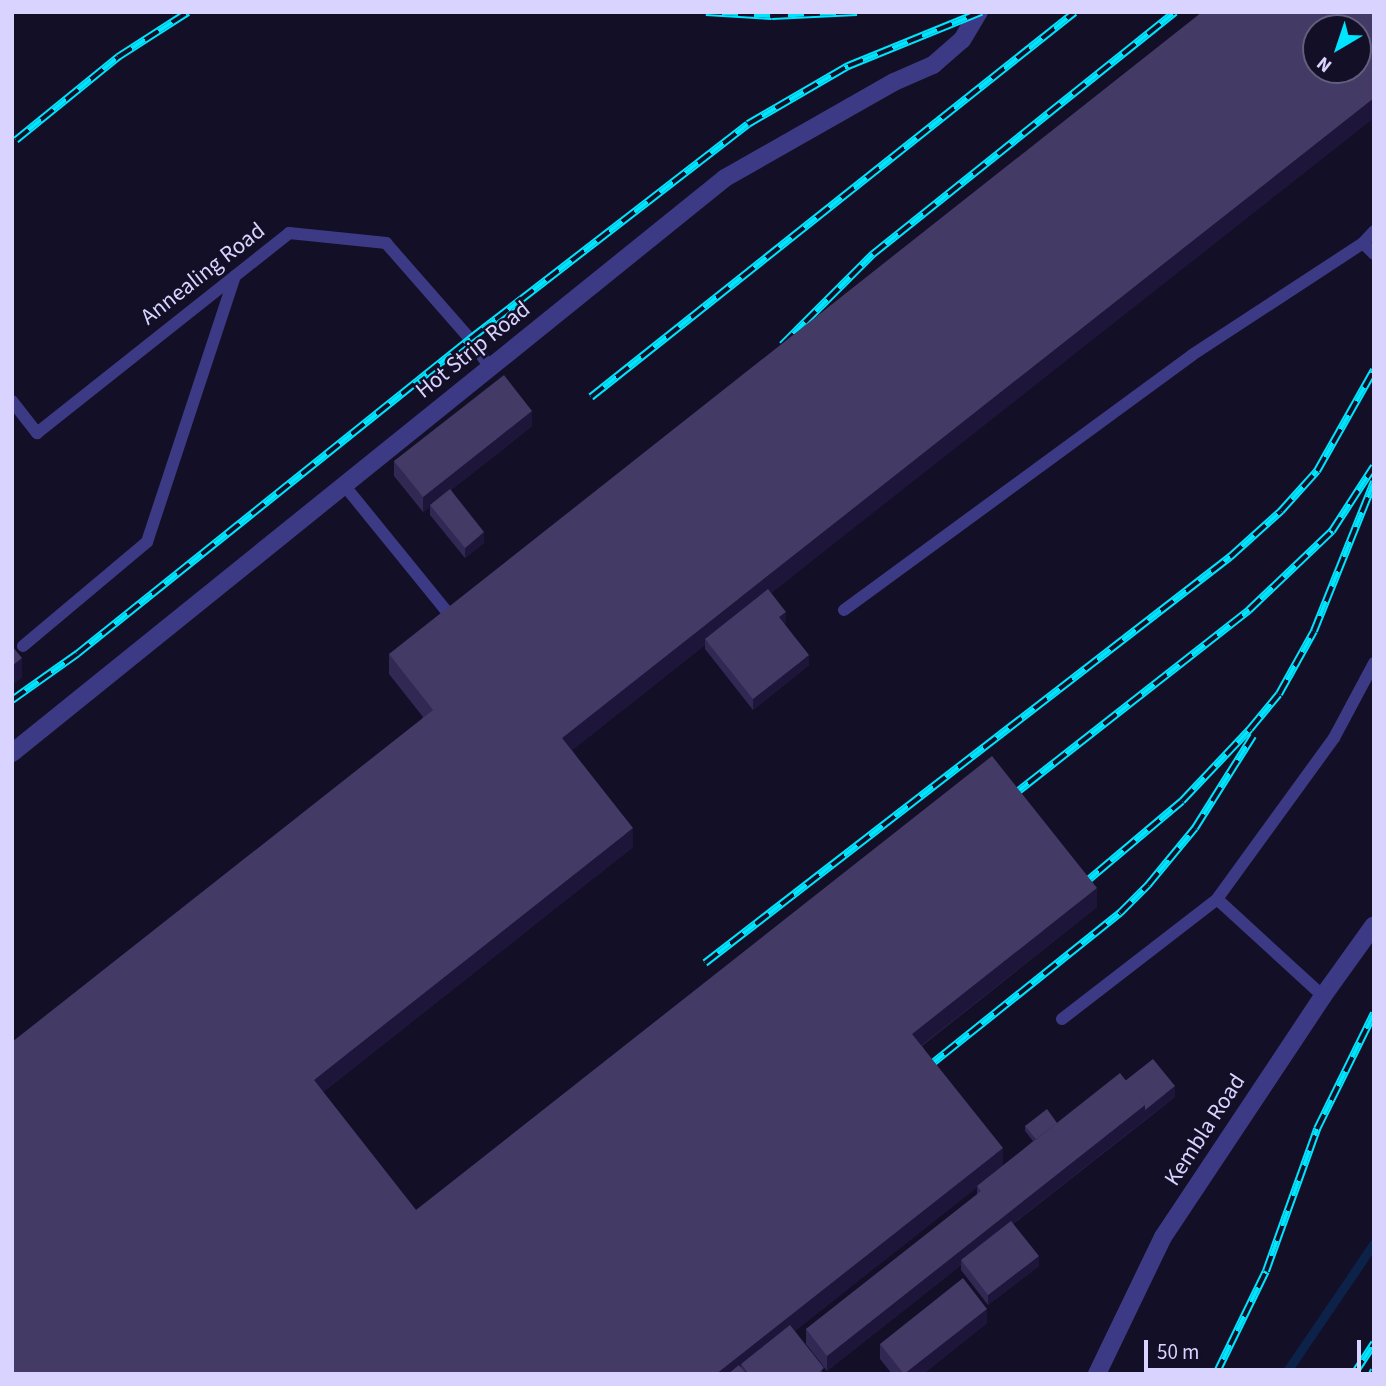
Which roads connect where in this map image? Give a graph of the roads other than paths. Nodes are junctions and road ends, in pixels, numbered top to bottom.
1 (979, 12) edge
2 (1374, 231) edge
3 (1363, 243) junction
4 (1374, 254) edge
5 (235, 275) junction
6 (489, 368) junction
7 (12, 401) edge
8 (344, 485) junction
9 (844, 610) dead end
10 (453, 619) edge
11 (23, 646) dead end
12 (1374, 663) edge
13 (12, 753) edge
14 (1217, 899) junction
15 (1374, 925) edge
16 (1323, 996) junction
17 (1062, 1019) dead end
18 (1097, 1374) edge

1 - 6 street, Hot Strip Road
2 - 3 lane
3 - 4 lane
3 - 9 lane
5 - 6 lane, Annealing Road
5 - 7 lane, Annealing Road
5 - 11 lane
6 - 8 street, Hot Strip Road
8 - 10 lane
8 - 13 street, Hot Strip Road
12 - 14 lane
14 - 16 lane
14 - 17 lane
15 - 16 street, Kembla Road
16 - 18 street, Kembla Road

